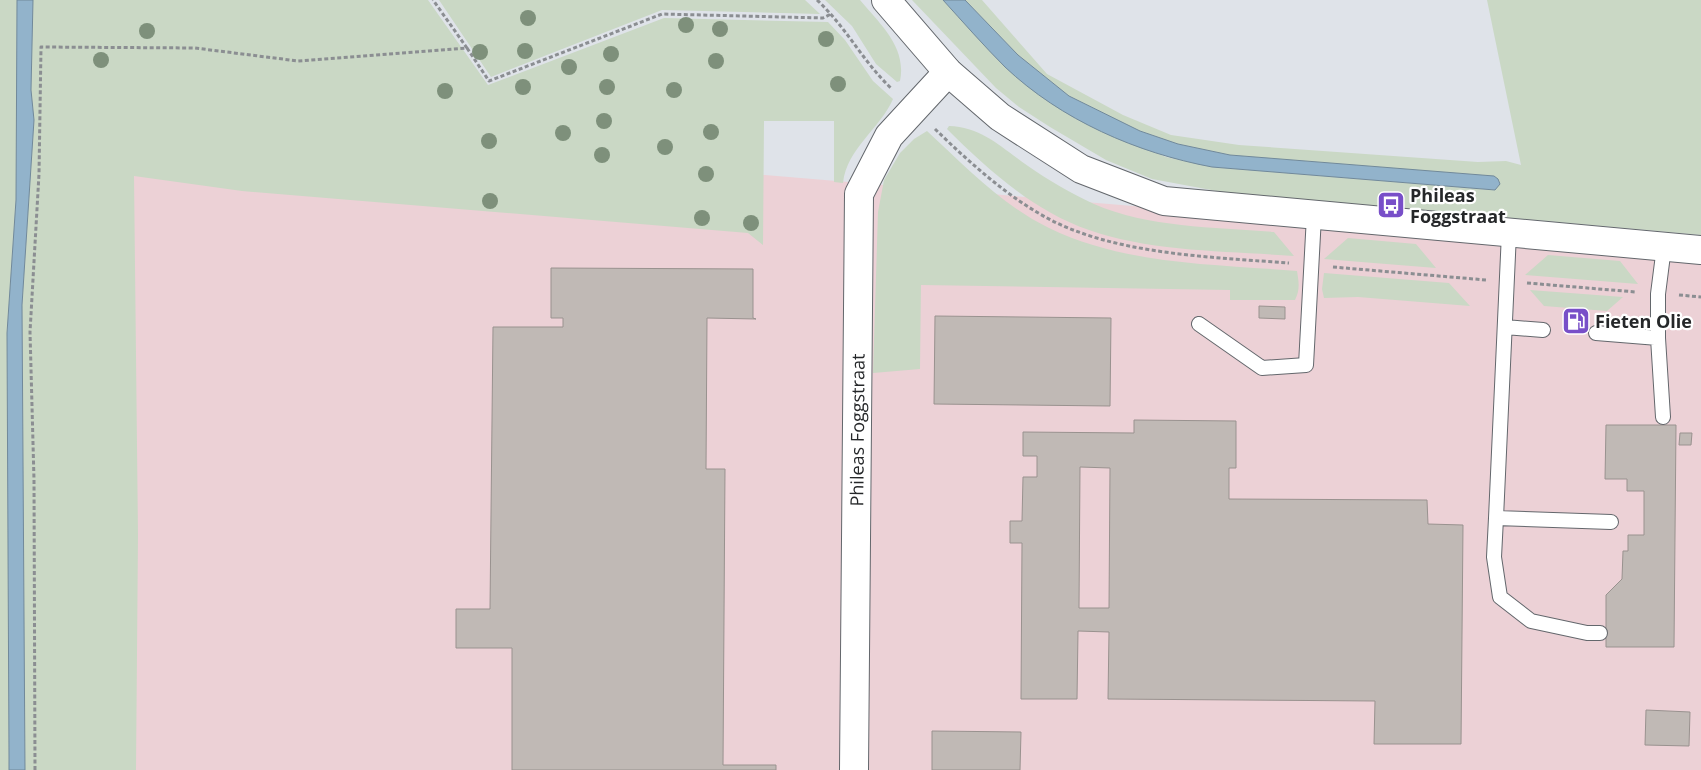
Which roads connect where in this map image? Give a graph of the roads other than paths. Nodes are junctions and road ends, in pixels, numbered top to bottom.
1 (886, 0) edge
2 (948, 72) junction
3 (1314, 216) junction
4 (1509, 233) junction
5 (1664, 247) junction
6 (1701, 250) edge
7 (1199, 324) dead end
8 (1505, 327) junction
9 (1542, 330) dead end
10 (1596, 333) dead end
11 (1658, 338) junction
12 (1663, 417) dead end
13 (1496, 518) junction
14 (1611, 522) dead end
15 (1600, 633) dead end
16 (854, 770) edge

1 - 2 street
2 - 3 street
2 - 16 street, Phileas Foggstraat
3 - 4 street
3 - 7 lane
4 - 5 street
4 - 8 lane
5 - 6 street
5 - 11 lane
8 - 9 lane
8 - 13 lane
10 - 11 lane
11 - 12 lane
13 - 14 lane
13 - 15 lane

